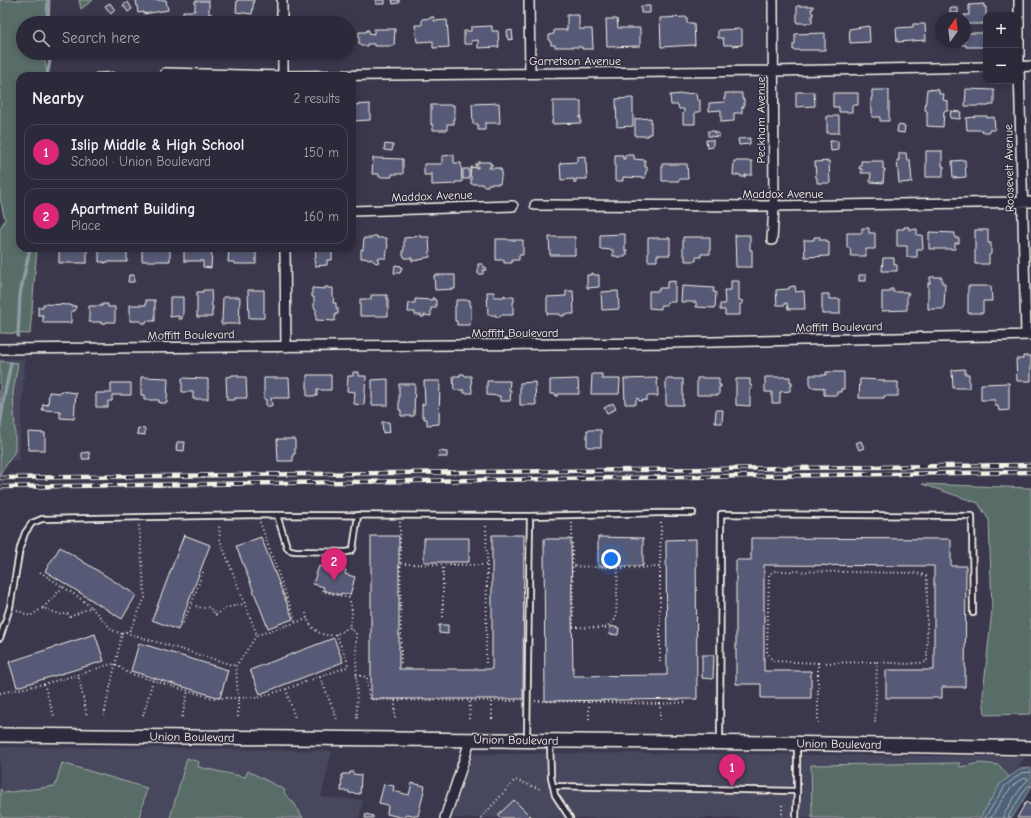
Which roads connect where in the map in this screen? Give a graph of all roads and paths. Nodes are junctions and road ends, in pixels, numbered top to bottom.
1 (282, 0) edge
2 (529, 0) edge
3 (773, 0) edge
4 (1019, 0) edge
5 (282, 16) edge
6 (1018, 48) edge
7 (283, 60) edge
8 (1031, 66) edge
9 (983, 67) edge
10 (1019, 67) edge
11 (773, 71) junction
12 (283, 72) edge
13 (530, 73) junction
14 (356, 75) edge
15 (1019, 84) edge
16 (1026, 203) edge
17 (535, 205) dead end
18 (513, 206) dead end
19 (774, 206) junction
20 (356, 211) edge
21 (772, 240) dead end
22 (285, 252) edge
23 (1028, 335) edge
24 (286, 346) junction
25 (0, 349) edge
26 (661, 513) junction
27 (693, 513) dead end
28 (258, 515) junction
29 (277, 515) junction
30 (358, 515) junction
31 (400, 515) junction
32 (219, 516) junction
33 (486, 516) junction
34 (530, 516) junction
35 (571, 516) junction
36 (138, 518) junction
37 (401, 564) junction
38 (443, 564) junction
39 (487, 565) junction
40 (573, 566) junction
41 (660, 567) junction
42 (618, 568) junction
43 (40, 572) dead end
44 (203, 572) dead end
45 (63, 587) junction
46 (321, 591) dead end
47 (244, 604) junction
48 (190, 605) junction
49 (10, 607) junction
50 (91, 607) junction
51 (43, 608) junction
52 (306, 613) dead end
53 (973, 613) dead end
54 (307, 619) junction
55 (443, 619) dead end
56 (296, 622) junction
57 (183, 623) dead end
58 (349, 627) junction
59 (126, 632) junction
60 (122, 634) junction
61 (336, 634) junction
62 (257, 635) junction
63 (0, 638) edge
64 (877, 662) junction
65 (486, 663) dead end
66 (818, 663) junction
67 (115, 664) junction
68 (401, 664) dead end
69 (660, 665) dead end
70 (236, 666) junction
71 (78, 674) junction
72 (356, 675) junction
73 (320, 677) junction
74 (153, 680) junction
75 (44, 684) junction
76 (286, 689) junction
77 (188, 690) junction
78 (0, 693) edge
79 (238, 698) junction
80 (395, 700) junction
81 (470, 700) junction
82 (492, 700) junction
83 (527, 701) junction
84 (589, 702) junction
85 (688, 702) dead end
86 (660, 704) junction
87 (104, 715) dead end
88 (54, 716) dead end
89 (88, 716) dead end
90 (143, 716) dead end
91 (182, 717) dead end
92 (238, 717) dead end
93 (295, 718) dead end
94 (336, 719) dead end
95 (357, 719) dead end
96 (396, 719) dead end
97 (469, 719) dead end
98 (492, 719) dead end
99 (590, 720) dead end
100 (660, 722) dead end
101 (818, 723) dead end
102 (875, 724) dead end
103 (0, 734) edge
104 (470, 739) junction
105 (527, 740) junction
106 (550, 740) junction
107 (720, 742) junction
108 (797, 744) junction
109 (1031, 748) edge
110 (553, 786) junction
111 (540, 789) dead end
112 (797, 791) junction
113 (782, 803) dead end
114 (445, 818) edge
115 (481, 818) edge
116 (570, 818) edge
117 (782, 818) edge
118 (796, 818) edge

1 - 5 street
2 - 13 street
3 - 11 street, Peckham Avenue
4 - 6 street, Roosevelt Avenue
7 - 12 street
8 - 10 street
9 - 11 street, Garretson Avenue
11 - 13 street, Garretson Avenue
11 - 19 street, Peckham Avenue
13 - 14 street, Garretson Avenue
15 - 16 street, Roosevelt Avenue
16 - 19 street, Maddox Avenue
16 - 23 street, Roosevelt Avenue
17 - 19 street, Maddox Avenue
18 - 20 street, Maddox Avenue
19 - 21 street, Peckham Avenue
22 - 24 street
23 - 24 street, Moffitt Boulevard
24 - 25 street, Moffitt Boulevard
26 - 27 lane
26 - 35 lane
26 - 41 path
28 - 29 lane
28 - 32 lane
28 - 56 path
29 - 30 lane
29 - 30 lane
30 - 31 lane
31 - 33 lane
31 - 37 path
32 - 36 lane
32 - 47 path
33 - 34 lane
33 - 39 path
34 - 35 lane
34 - 83 lane
35 - 40 path
36 - 49 lane
36 - 59 path
37 - 38 path
37 - 68 path
38 - 39 path
38 - 55 path
39 - 65 path
40 - 42 path
40 - 42 path
41 - 42 path
41 - 69 path
43 - 45 path
44 - 48 path
45 - 50 path
45 - 51 path
46 - 58 path
47 - 48 path
47 - 62 path
48 - 57 path
49 - 51 path
49 - 63 lane
50 - 51 path
50 - 60 path
52 - 54 path
53 - 107 lane
54 - 56 path
54 - 61 path
56 - 62 path
58 - 61 path
58 - 72 path
59 - 60 path
59 - 70 path
60 - 67 path
61 - 73 path
62 - 70 path
64 - 66 path
64 - 66 path
64 - 102 path
66 - 101 path
67 - 71 path
67 - 74 path
67 - 87 path
70 - 79 path
71 - 75 path
71 - 89 path
72 - 80 path
72 - 95 path
73 - 76 path
73 - 94 path
74 - 77 path
74 - 90 path
75 - 78 path
75 - 88 path
76 - 79 path
76 - 93 path
77 - 79 path
77 - 91 path
79 - 92 path
80 - 81 path
80 - 96 path
81 - 82 path
81 - 97 path
82 - 83 path
82 - 98 path
83 - 84 path
83 - 105 lane
84 - 86 path
84 - 99 path
85 - 86 path
86 - 100 path
103 - 104 main road, Union Boulevard
104 - 105 main road, Union Boulevard
104 - 114 street
105 - 106 main road, Union Boulevard
106 - 107 main road, Union Boulevard
106 - 110 lane
107 - 108 main road, Union Boulevard
108 - 109 main road, Union Boulevard
108 - 112 lane
110 - 112 lane
110 - 116 lane
111 - 115 path
112 - 118 lane
113 - 117 path

